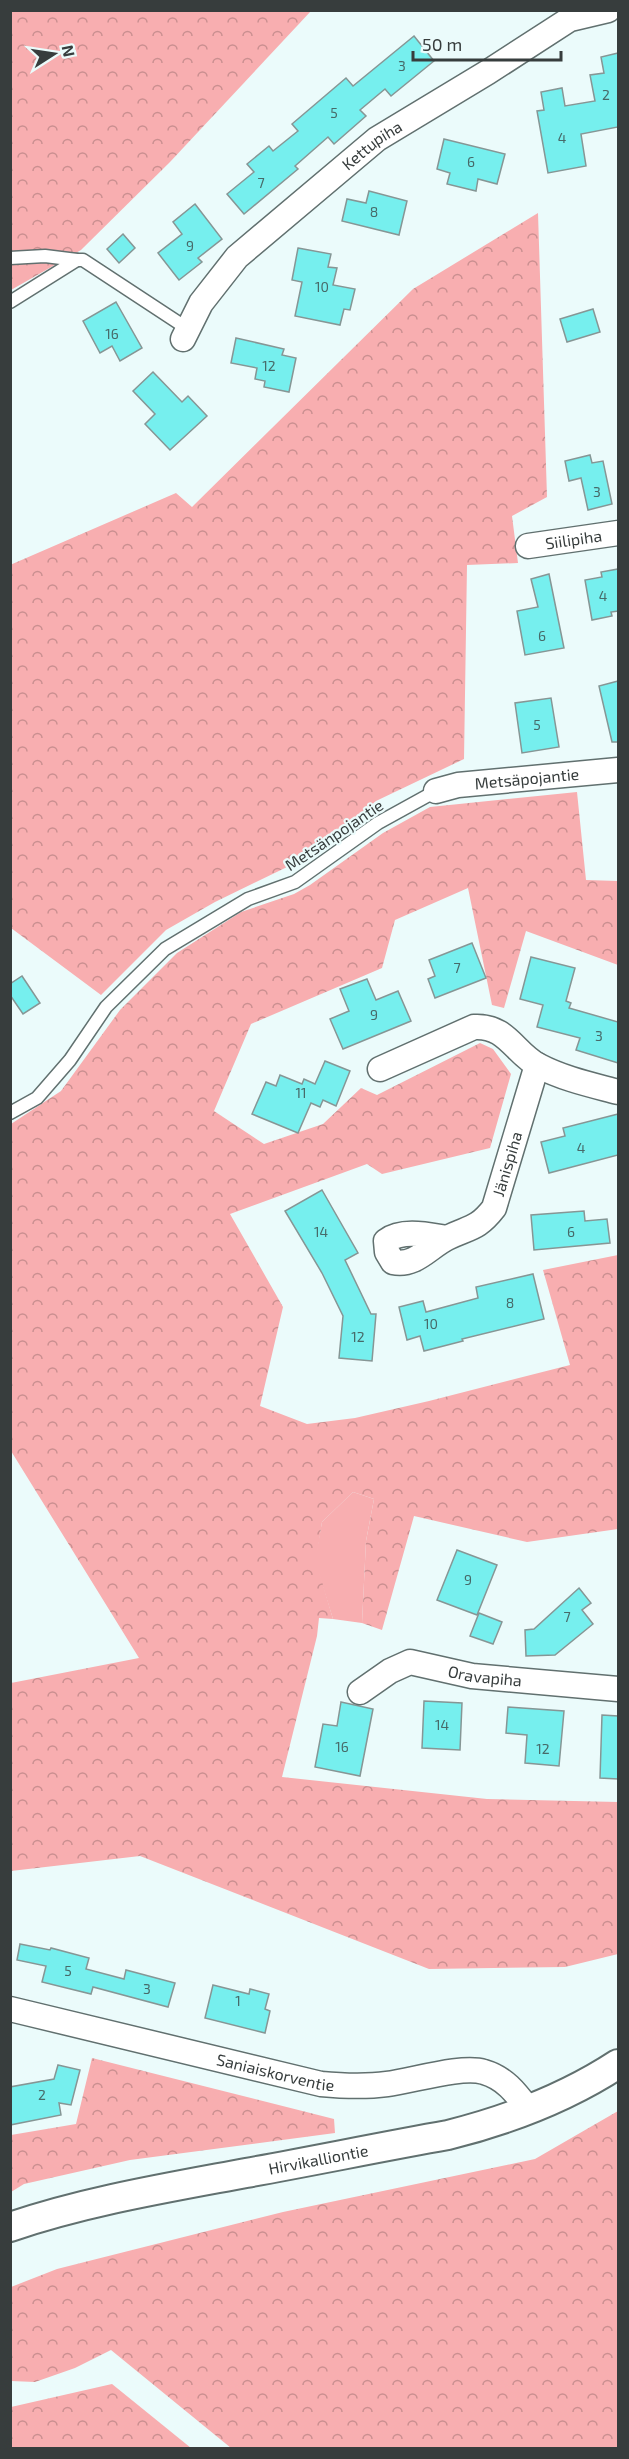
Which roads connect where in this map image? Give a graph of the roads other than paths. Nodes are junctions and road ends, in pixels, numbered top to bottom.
1 (608, 10) edge
2 (10, 258) edge
3 (77, 260) junction
4 (10, 302) edge
5 (185, 334) joint
6 (618, 533) edge
7 (528, 546) dead end
8 (618, 770) edge
9 (436, 791) joint
10 (537, 1065) junction
11 (380, 1069) dead end
12 (618, 1092) edge
13 (10, 1113) edge
14 (447, 1238) dead end
15 (618, 1689) edge
16 (360, 1692) dead end
17 (10, 2009) edge
18 (618, 2064) edge
19 (529, 2110) junction
20 (10, 2227) edge

1 - 5 street, Kettupiha
2 - 3 lane
3 - 4 lane
3 - 5 lane
6 - 7 street, Siilipiha
8 - 9 street, Metsäpojantie
9 - 13 lane, Metsänpojantie
10 - 11 street
10 - 12 street
10 - 14 street, Jänispiha
15 - 16 street, Oravapiha
17 - 19 street, Saniaiskorventie
18 - 19 street, Hirvikalliontie
19 - 20 street, Hirvikalliontie

